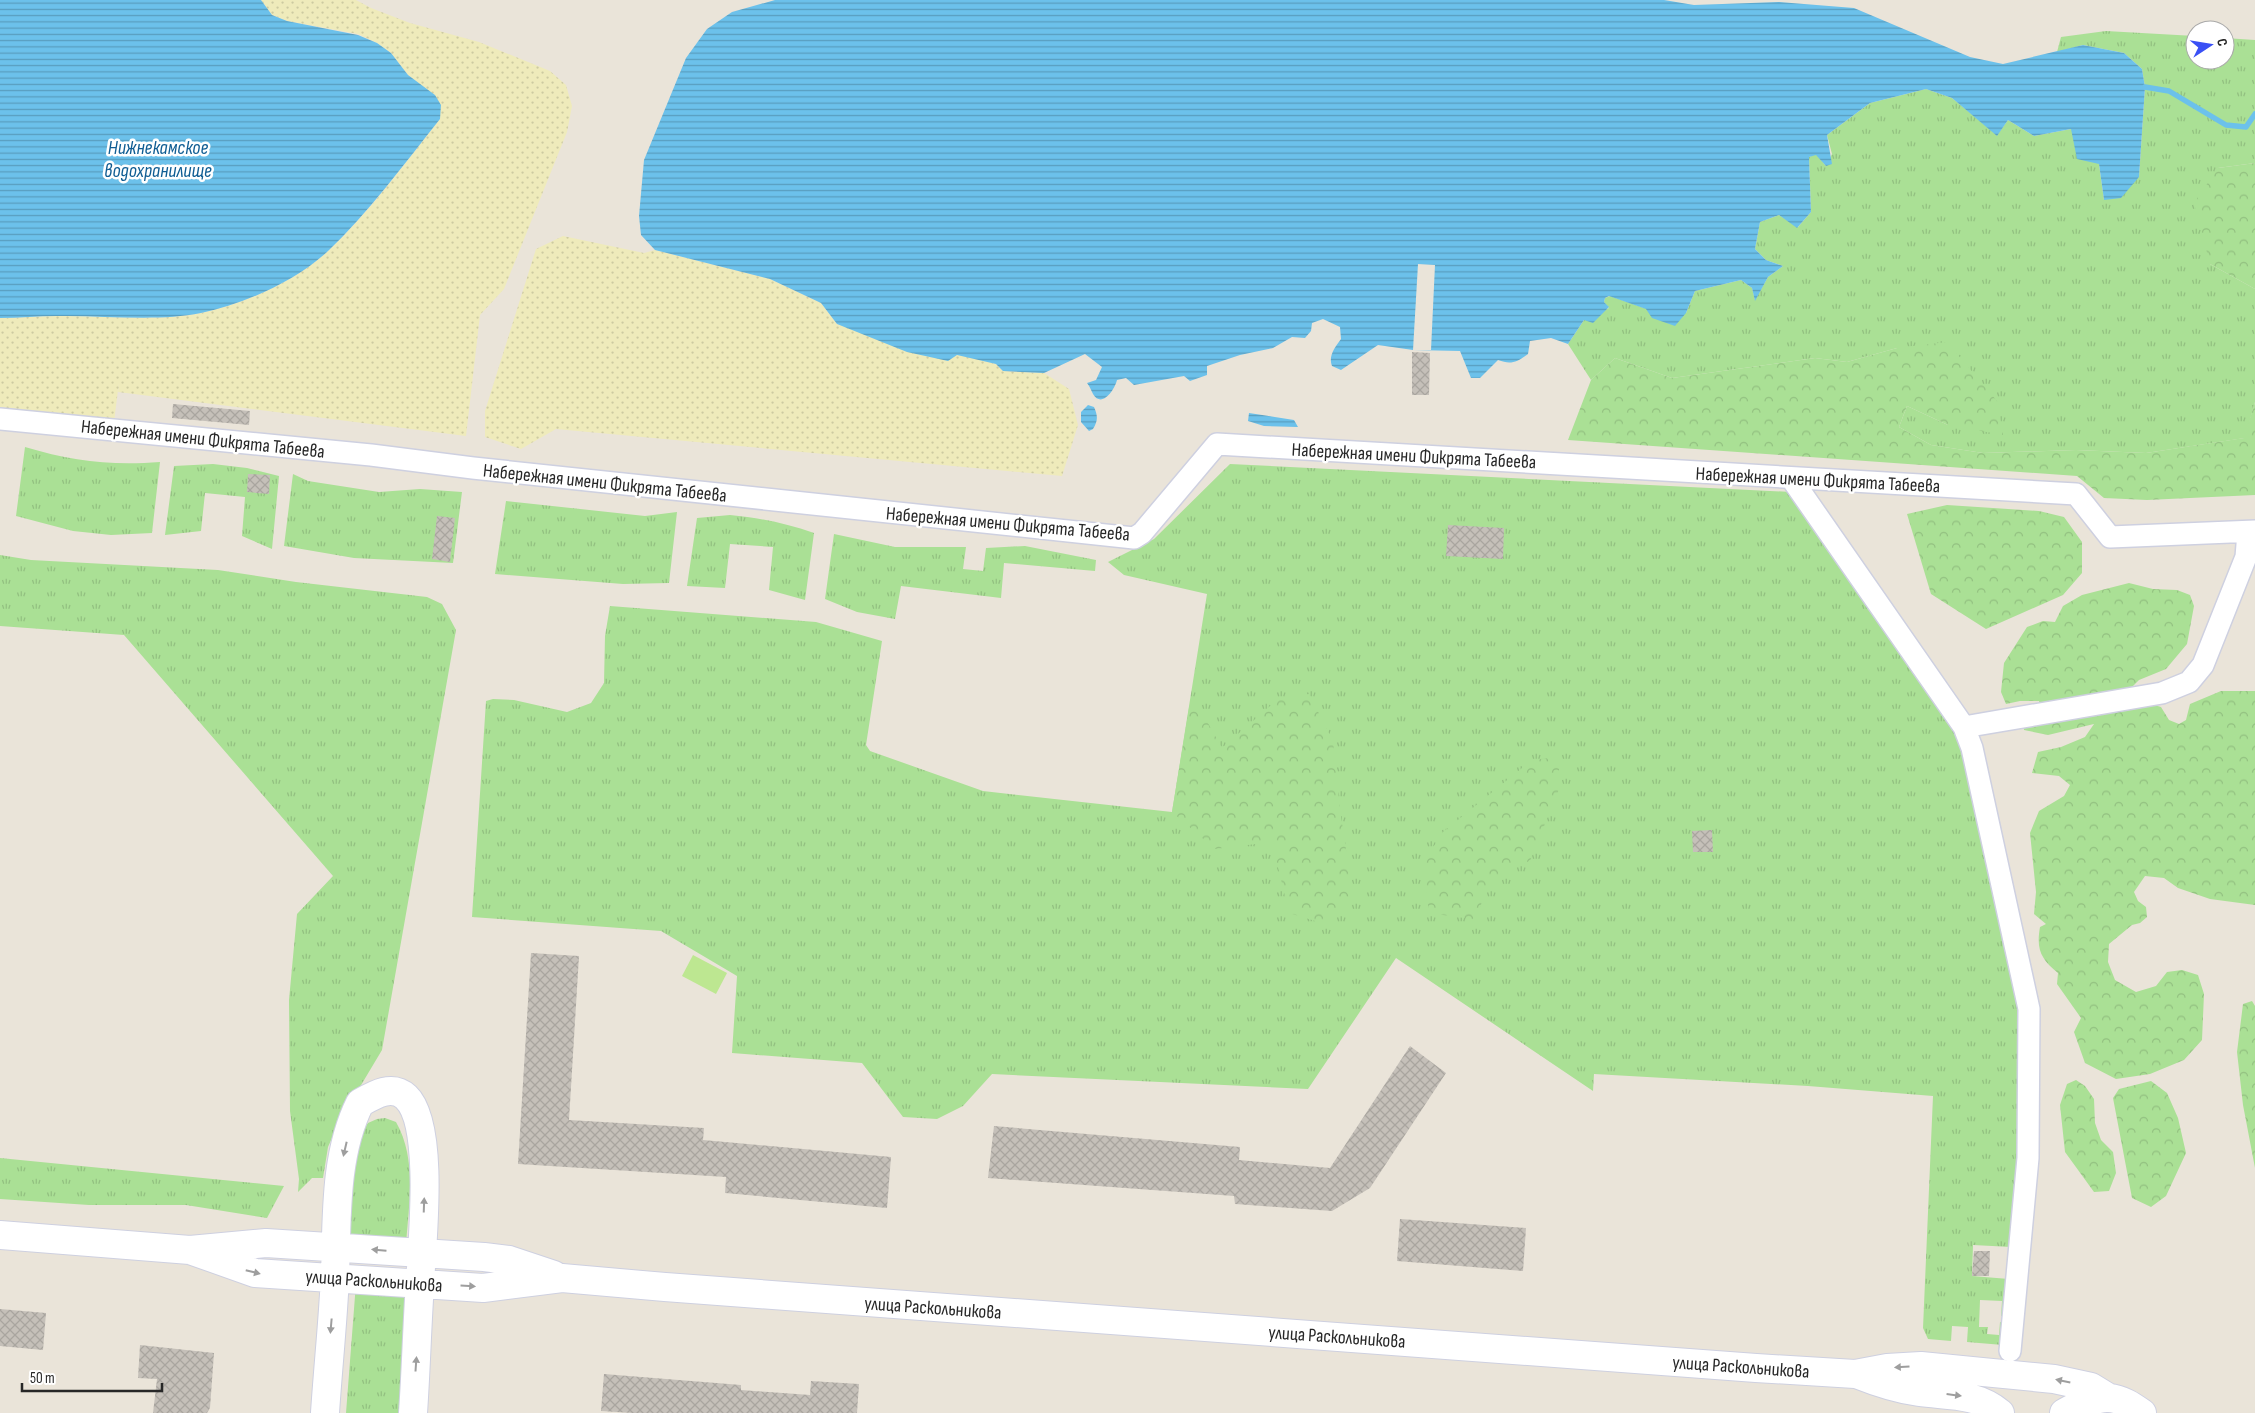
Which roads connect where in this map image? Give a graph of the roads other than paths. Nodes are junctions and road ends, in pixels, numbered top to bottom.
1 (0, 419) edge
2 (1791, 478) junction
3 (2252, 532) edge
4 (1964, 727) junction
5 (0, 1235) edge
6 (336, 1246) junction
7 (190, 1250) junction
8 (422, 1254) junction
9 (335, 1277) junction
10 (562, 1278) junction
11 (420, 1283) junction
12 (2010, 1351) dead end
13 (1855, 1374) junction
14 (2108, 1398) junction
15 (325, 1413) edge
16 (413, 1413) edge
17 (2000, 1413) edge
18 (2064, 1413) edge
19 (2142, 1413) edge

1 - 2 street, Набережная имени Фикрята Табеева
2 - 3 street, Набережная имени Фикрята Табеева
2 - 4 street
3 - 4 street
4 - 12 street
5 - 7 street, улица Раскольникова
6 - 7 street, улица Раскольникова
8 -> 6 street, улица Раскольникова
8 -> 6 street
6 - 9 street
7 -> 9 street, улица Раскольникова
8 - 10 street, улица Раскольникова
8 - 11 street
9 - 11 street, улица Раскольникова
9 -> 15 street
11 -> 10 street, улица Раскольникова
10 - 13 street, улица Раскольникова
16 -> 11 street
14 -> 13 street, улица Раскольникова
13 -> 17 street
14 - 18 street
14 - 19 street, улица Раскольникова

